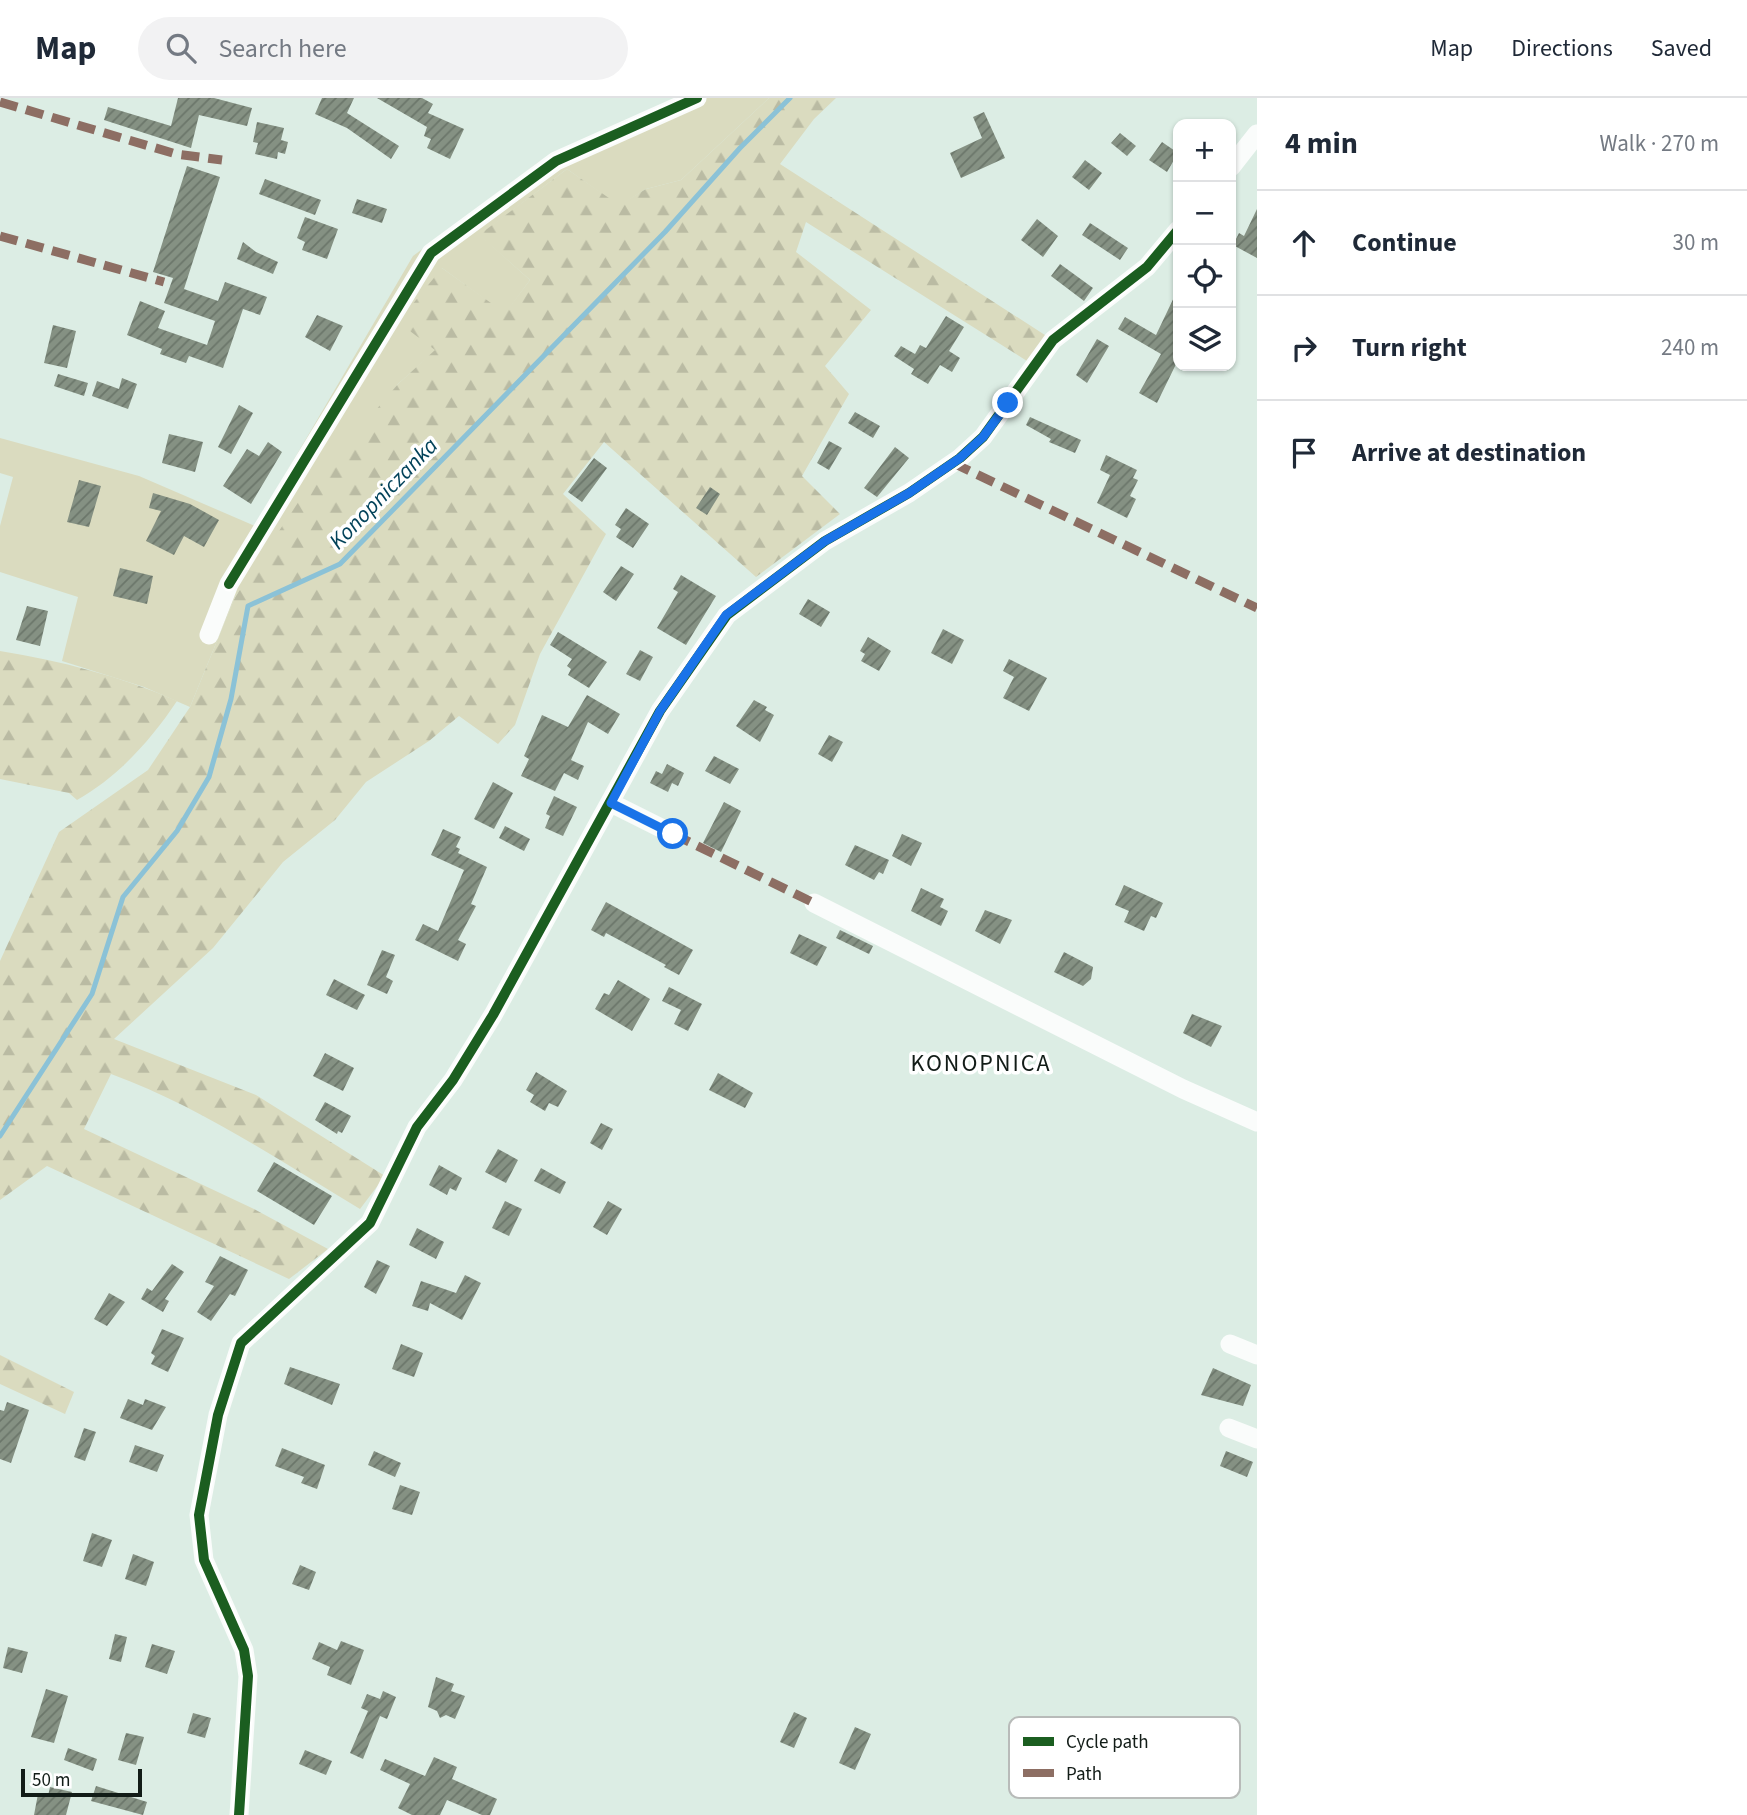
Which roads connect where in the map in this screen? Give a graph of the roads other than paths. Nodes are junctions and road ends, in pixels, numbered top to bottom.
1 (697, 98) edge
2 (1257, 134) edge
3 (1236, 161) edge
4 (1173, 236) edge
5 (209, 635) dead end
6 (611, 803) junction
7 (673, 834) dead end
8 (814, 904) dead end
9 (1257, 1122) edge
10 (1230, 1344) dead end
11 (1257, 1355) edge
12 (1229, 1428) dead end
13 (1257, 1439) edge
14 (240, 1815) edge

1 - 5 street
2 - 3 street
4 - 6 street
6 - 7 street
6 - 14 street
8 - 9 street
10 - 11 street
12 - 13 street

